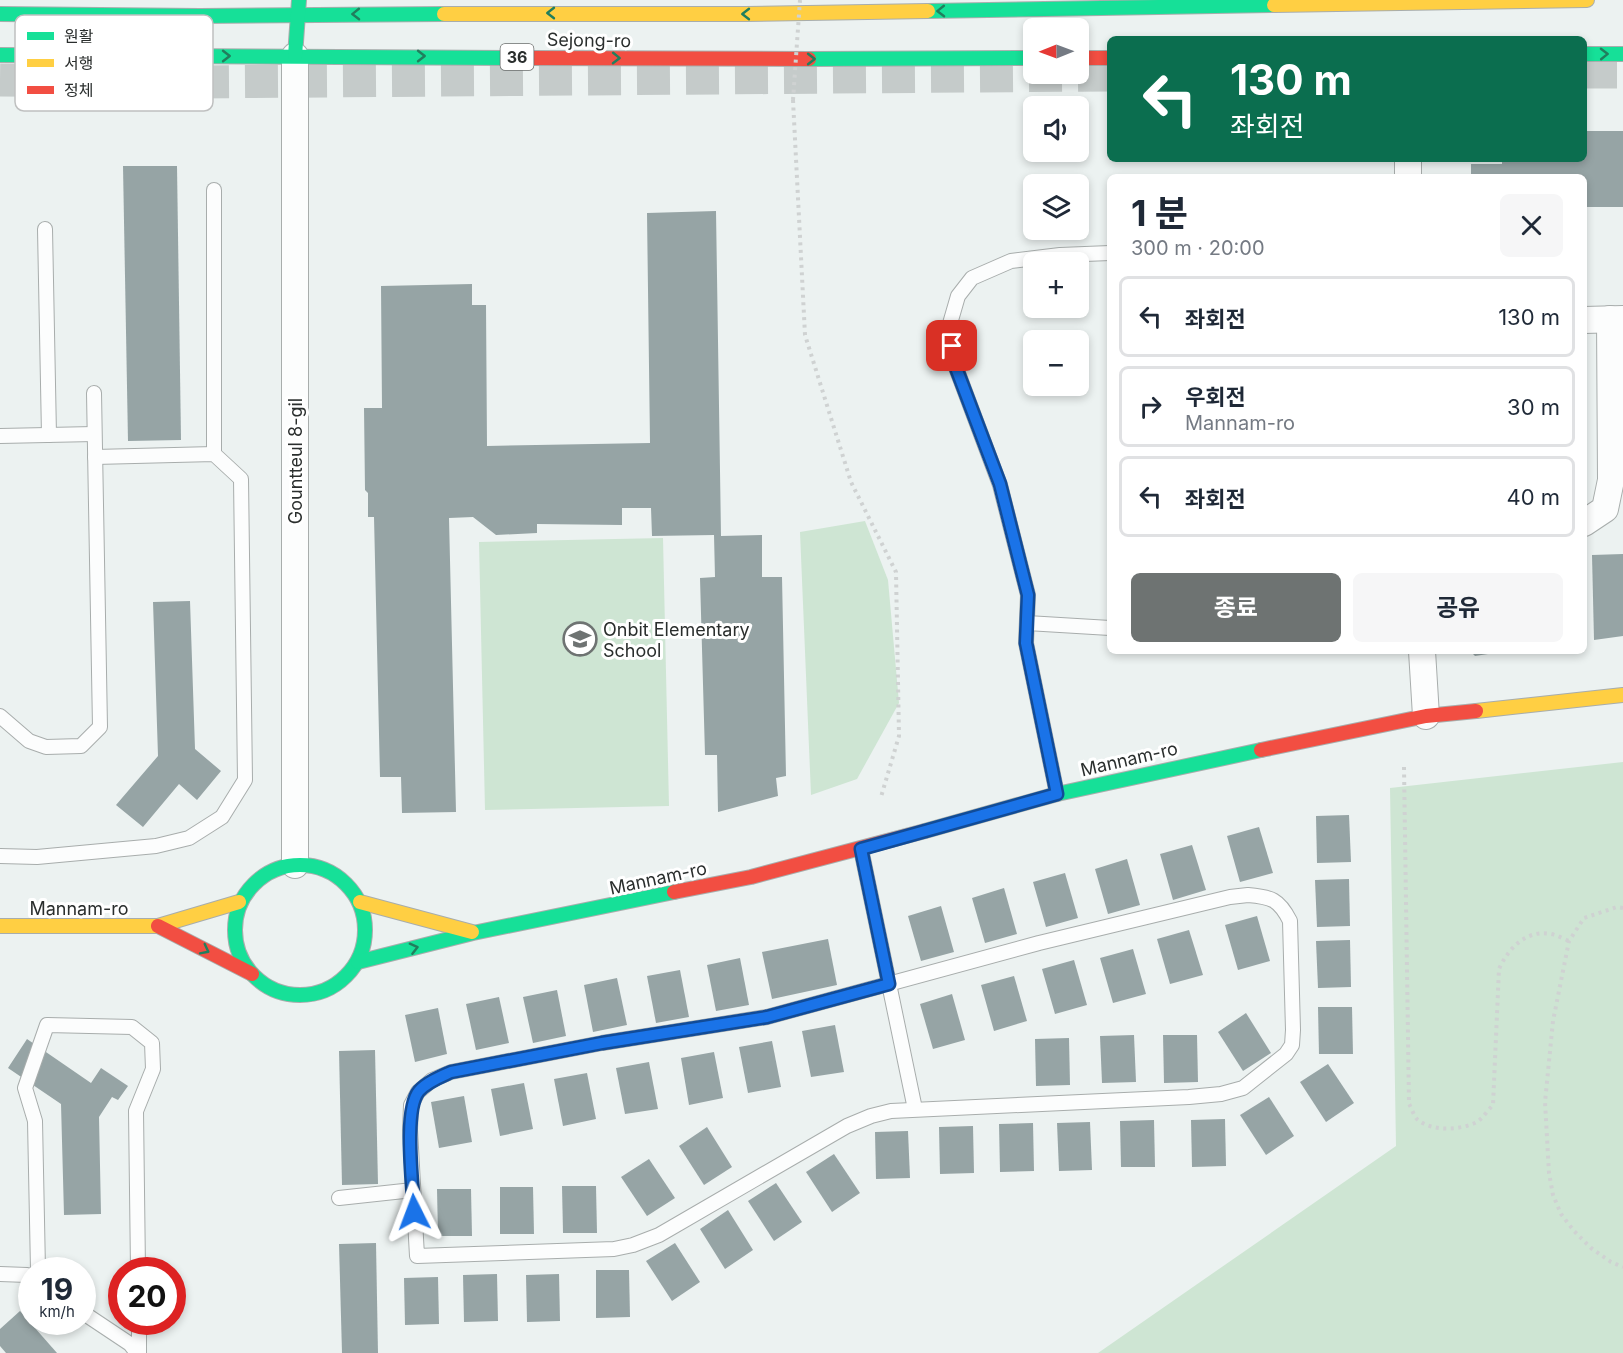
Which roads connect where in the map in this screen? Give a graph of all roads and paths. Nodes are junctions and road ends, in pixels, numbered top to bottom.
1 (299, 0) edge
2 (800, 0) edge
3 (1587, 0) edge
4 (1405, 1) edge
5 (0, 14) edge
6 (297, 15) junction
7 (1587, 54) edge
8 (1623, 54) edge
9 (0, 55) edge
10 (15, 55) edge
11 (213, 56) edge
12 (295, 56) junction
13 (1023, 58) edge
14 (1089, 58) edge
15 (1107, 58) edge
16 (214, 190) dead end
17 (45, 228) dead end
18 (1107, 253) edge
19 (1616, 319) edge
20 (1587, 320) edge
21 (94, 393) dead end
22 (49, 435) junction
23 (94, 435) junction
24 (0, 436) edge
25 (214, 454) junction
26 (95, 457) junction
27 (1587, 521) edge
28 (1027, 623) junction
29 (1107, 628) edge
30 (1422, 654) edge
31 (1623, 694) edge
32 (0, 716) edge
33 (1426, 716) junction
34 (1404, 767) dead end
35 (1057, 794) junction
36 (881, 797) dead end
37 (861, 849) junction
38 (0, 856) edge
39 (295, 865) junction
40 (360, 902) junction
41 (239, 903) junction
42 (1623, 908) edge
43 (0, 926) edge
44 (158, 926) junction
45 (474, 933) junction
46 (1569, 941) junction
47 (358, 962) junction
48 (252, 974) junction
49 (889, 984) junction
50 (915, 1109) junction
51 (413, 1190) junction
52 (339, 1198) dead end
53 (38, 1257) edge
54 (138, 1257) edge
55 (1623, 1266) edge
56 (0, 1274) edge
57 (18, 1275) edge
58 (96, 1321) edge
59 (139, 1335) edge
60 (138, 1353) edge

1 - 6 main road
2 - 36 path, bridge
3 - 4 main road, Sejong-ro
4 -> 6 main road, Sejong-ro
5 - 6 main road, Sejong-ro
6 - 12 main road
7 -> 8 main road
9 -> 10 main road, Sejong-ro / 36
11 -> 12 main road, Sejong-ro / 36
12 -> 13 main road, Sejong-ro / 36
12 - 39 street, Gountteul 8-gil
14 - 15 main road
16 - 25 lane
17 - 22 lane
18 - 28 lane
19 - 20 street
19 - 27 street
21 - 23 lane
22 - 23 lane
22 - 24 lane
23 - 26 lane
25 - 26 lane
25 - 38 lane
26 - 32 lane
28 - 29 lane
28 - 35 lane
30 - 33 street
31 - 33 main road, Mannam-ro
33 - 35 main road, Mannam-ro
34 - 46 path
35 - 37 main road, Mannam-ro
37 - 45 main road, Mannam-ro
37 - 49 lane
39 - 40 main road
39 - 41 main road
40 - 45 main road
40 - 47 main road
41 - 44 main road
41 - 48 main road
42 - 46 path
43 - 44 main road, Mannam-ro
44 -> 48 main road
47 -> 45 main road, Mannam-ro
46 - 55 path
47 - 48 main road
49 - 50 lane
49 - 50 lane
49 - 51 lane
50 - 51 lane
51 - 52 lane
53 - 54 lane
56 - 57 lane
58 - 60 lane
59 - 60 lane

